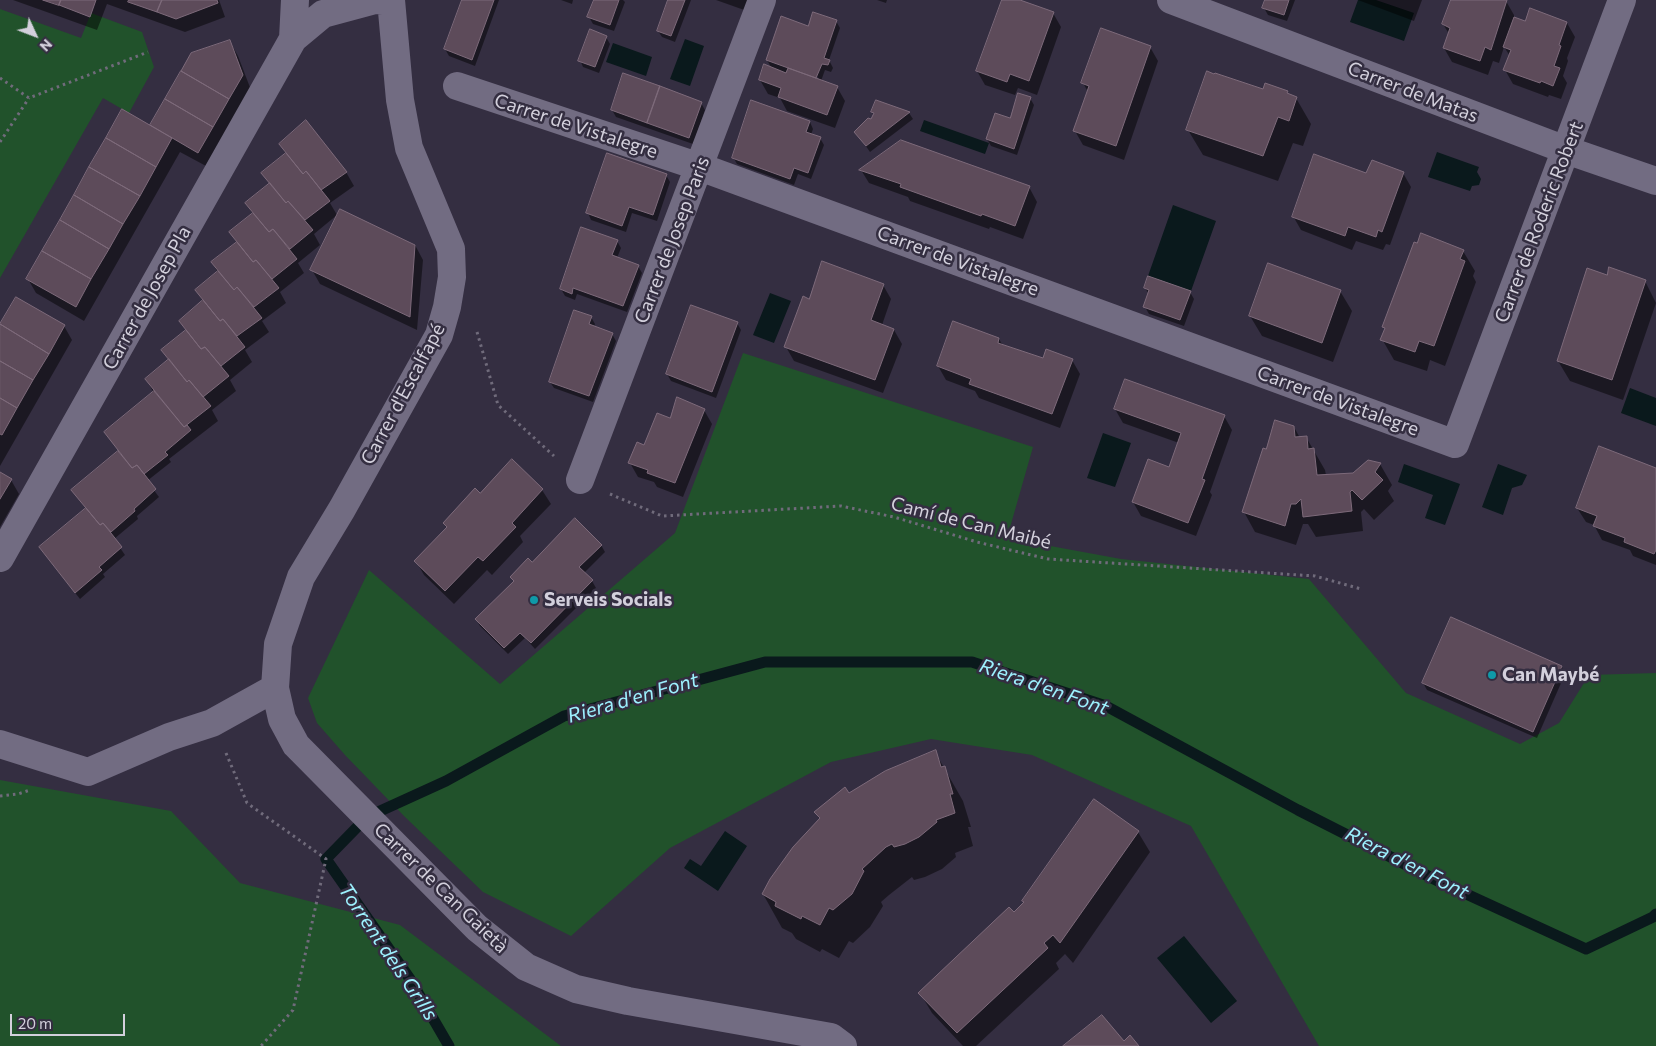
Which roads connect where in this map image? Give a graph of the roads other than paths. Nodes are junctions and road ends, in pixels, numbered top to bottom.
1 (295, 0) edge
2 (391, 0) edge
3 (762, 0) edge
4 (1171, 0) edge
5 (1622, 0) edge
6 (1202, 5) edge
7 (324, 7) edge
8 (293, 39) junction
9 (457, 86) dead end
10 (1566, 150) junction
11 (700, 166) junction
12 (1656, 181) edge
13 (1455, 444) joint
14 (580, 480) road end
15 (0, 558) edge
16 (275, 688) junction
17 (0, 744) edge
18 (843, 1046) edge

1 - 8 street, Carrer de Josep Pla
2 - 7 street, Carrer de Josep Pla
2 - 16 street, Carrer d'Escalfapé
3 - 11 street, Carrer de Josep Paris
4 - 6 street, Carrer de Matas
5 - 10 street, Carrer de Roderic Robert
6 - 10 street, Carrer de Matas
7 - 8 street, Carrer de Josep Pla
8 - 15 street, Carrer de Josep Pla
9 - 11 street, Carrer de Vistalegre
10 - 12 street, Carrer de Matas
10 - 13 street, Carrer de Roderic Robert
11 - 13 street, Carrer de Vistalegre
11 - 14 street, Carrer de Josep Paris
16 - 17 street
16 - 18 street, Carrer de Can Gaietà

